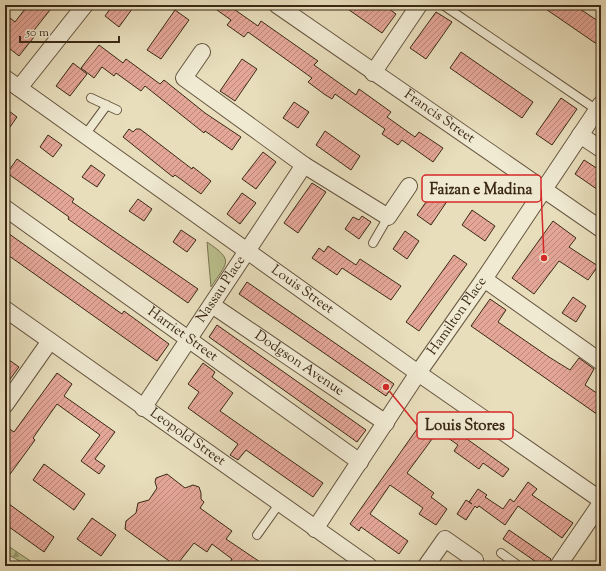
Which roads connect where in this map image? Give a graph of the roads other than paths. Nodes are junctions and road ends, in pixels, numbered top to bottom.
1 (85, 5) edge
2 (277, 5) edge
3 (419, 5) edge
4 (444, 5) edge
5 (202, 52) dead end
6 (373, 73) junction
7 (5, 78) edge
8 (19, 88) junction
9 (91, 98) dead end
10 (106, 105) junction
11 (599, 107) edge
12 (117, 110) dead end
13 (85, 135) junction
14 (580, 136) junction
15 (601, 149) edge
16 (304, 166) junction
17 (409, 186) dead end
18 (544, 190) junction
19 (5, 208) edge
20 (388, 217) junction
21 (601, 229) edge
22 (373, 243) dead end
23 (247, 251) junction
24 (484, 280) junction
25 (212, 305) junction
26 (5, 309) edge
27 (189, 340) junction
28 (50, 341) junction
29 (601, 362) edge
30 (418, 373) junction
31 (5, 405) edge
32 (143, 408) junction
33 (386, 423) junction
34 (360, 462) junction
35 (601, 500) edge
36 (601, 503) edge
37 (280, 504) junction
38 (316, 530) junction
39 (257, 535) dead end
40 (501, 553) dead end
41 (475, 560) dead end
42 (369, 566) edge
43 (426, 566) edge
44 (519, 566) edge
45 (558, 566) edge

1 - 8 street
2 - 6 street, Francis Street
3 - 6 street
4 - 11 lane
5 - 16 street
6 - 18 street, Francis Street
7 - 8 street, Louis Street
8 - 13 street, Louis Street
9 - 10 lane
10 - 12 lane
10 - 13 lane
11 - 14 street, Hamilton Place
13 - 23 street, Louis Street
14 - 15 street
14 - 18 street, Hamilton Place
16 - 20 street
16 - 23 street, Nassau Place
17 - 20 street
18 - 21 street, Francis Street
18 - 24 street, Hamilton Place
19 - 27 street, Harriet Street
20 - 22 lane
23 - 25 street, Nassau Place
23 - 30 street, Louis Street
24 - 29 street
24 - 30 street, Hamilton Place
25 - 27 street, Nassau Place
25 - 33 street, Dodgson Avenue
26 - 28 street, Leopold Street
27 - 32 street, Nassau Place
27 - 34 street, Harriet Street
28 - 31 street
28 - 32 street, Leopold Street
30 - 33 street, Hamilton Place
30 - 35 street, Louis Street
32 - 37 street, Leopold Street
33 - 34 street, Hamilton Place
34 - 38 street, Hamilton Place
36 - 45 street
37 - 38 street, Leopold Street
37 - 39 lane
38 - 42 street, Leopold Street
40 - 44 lane
41 - 43 street

